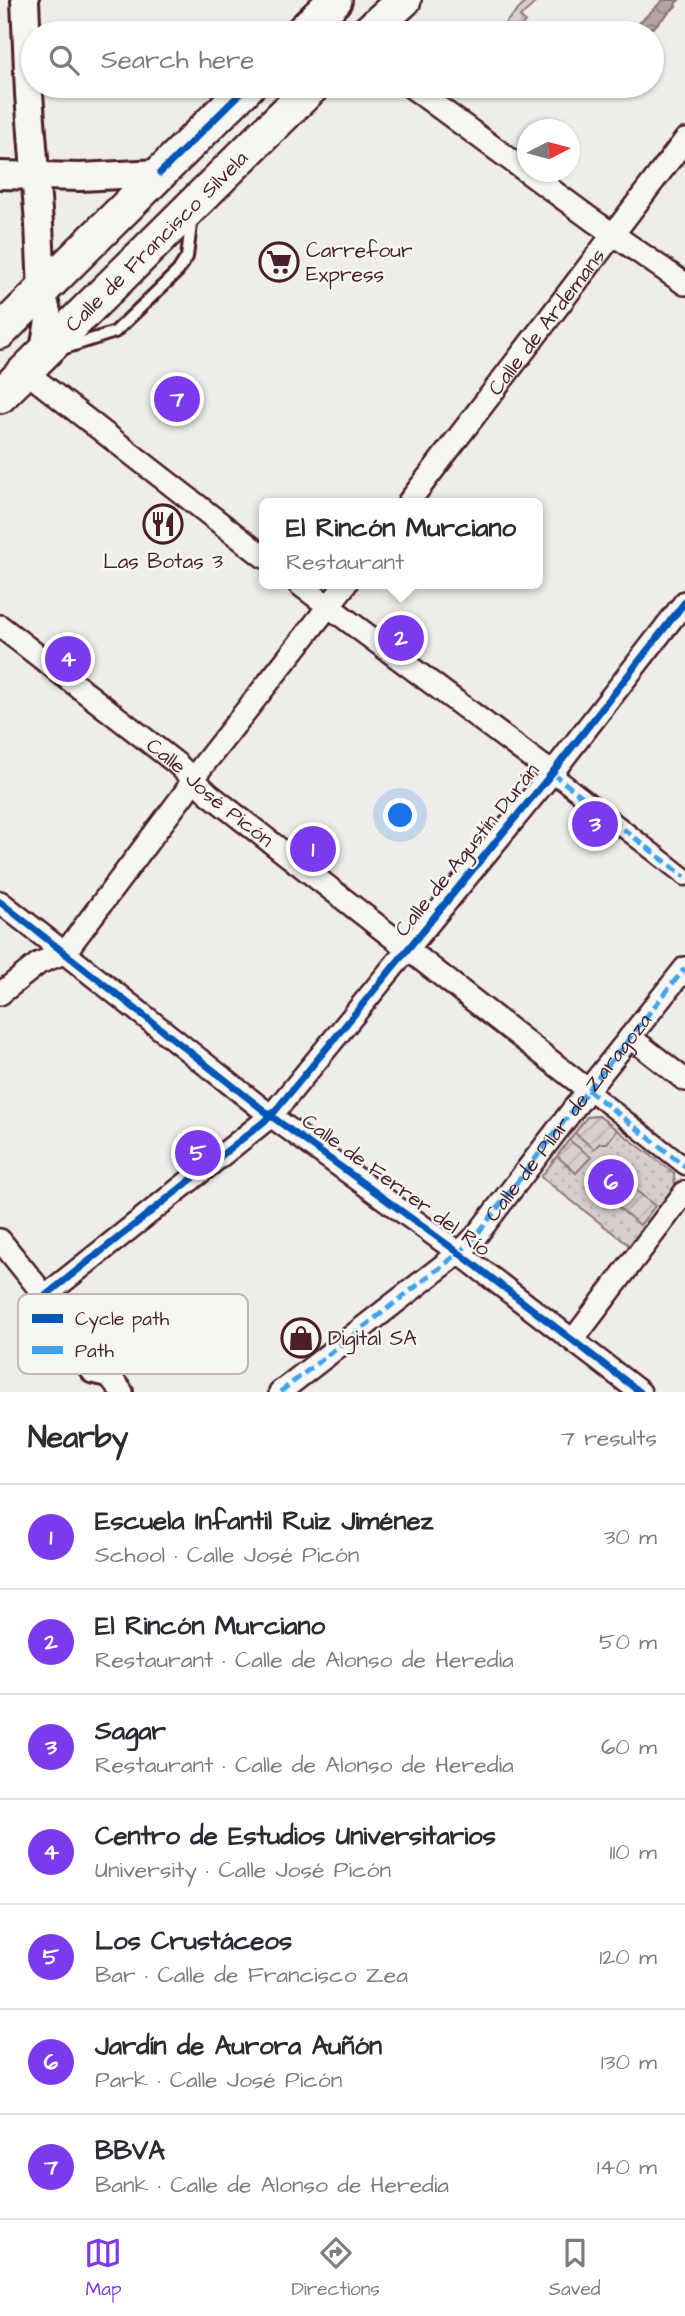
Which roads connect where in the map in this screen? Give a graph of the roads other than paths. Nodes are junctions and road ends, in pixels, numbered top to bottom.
1 (25, 0) edge
2 (335, 0) edge
3 (398, 3) edge
4 (26, 21) edge
5 (313, 21) edge
6 (380, 21) edge
7 (29, 98) edge
8 (236, 98) edge
9 (301, 98) edge
10 (427, 98) edge
11 (685, 140) edge
12 (160, 173) junction
13 (0, 174) edge
14 (36, 175) junction
15 (614, 233) junction
16 (685, 284) edge
17 (42, 291) junction
18 (0, 332) edge
19 (35, 364) junction
20 (0, 396) edge
21 (412, 498) edge
22 (259, 553) edge
23 (306, 589) edge
24 (342, 589) edge
25 (685, 602) edge
26 (329, 607) junction
27 (0, 626) edge
28 (552, 774) junction
29 (194, 780) junction
30 (685, 877) edge
31 (0, 902) edge
32 (408, 950) junction
33 (64, 953) junction
34 (685, 968) edge
35 (0, 994) edge
36 (630, 1037) junction
37 (685, 1080) edge
38 (588, 1090) junction
39 (271, 1116) junction
40 (685, 1166) edge
41 (685, 1192) edge
42 (0, 1240) edge
43 (459, 1253) junction
44 (43, 1294) edge
45 (48, 1294) edge
46 (573, 1340) junction
47 (88, 1374) edge
48 (119, 1387) edge
49 (280, 1392) edge
50 (640, 1392) edge

1 - 4 street
2 - 5 main road
3 - 6 main road
7 - 14 street
8 - 12 main road
9 - 19 main road, Calle de Francisco Silvela
10 - 15 street
11 - 15 street, Calle de Ardemans
12 - 14 street
12 - 17 main road
13 - 14 street
14 - 17 street
15 - 16 street
15 - 21 street, Calle de Ardemans
17 - 18 main road
17 - 19 street
19 - 20 main road, Calle de Francisco Silvela
19 - 22 street
23 - 26 street
24 - 26 street
25 - 28 street, Calle de Agustín Durán
26 - 28 street
26 - 29 street
27 - 29 street, Calle José Picón
28 - 30 street
28 - 32 street, Calle de Agustín Durán
29 - 32 street, Calle José Picón
29 - 33 street
31 - 33 street, Calle de Ferrer del Río
32 - 38 street, Calle José Picón
32 - 39 street, Calle de Agustín Durán
33 - 35 street
33 - 39 street, Calle de Ferrer del Río
34 - 36 street, Calle de Pilar de Zaragoza
36 - 37 street
36 - 38 street, Calle de Pilar de Zaragoza
38 - 40 street, Calle José Picón
38 - 43 street, Calle de Pilar de Zaragoza
39 - 43 street, Calle de Ferrer del Río
39 - 45 street, Calle de Agustín Durán
41 - 46 street
42 - 44 street
43 - 46 street, Calle de Ferrer del Río
43 - 49 street, Calle de Pilar de Zaragoza
46 - 50 street, Calle de Ferrer del Río
47 - 48 lane

